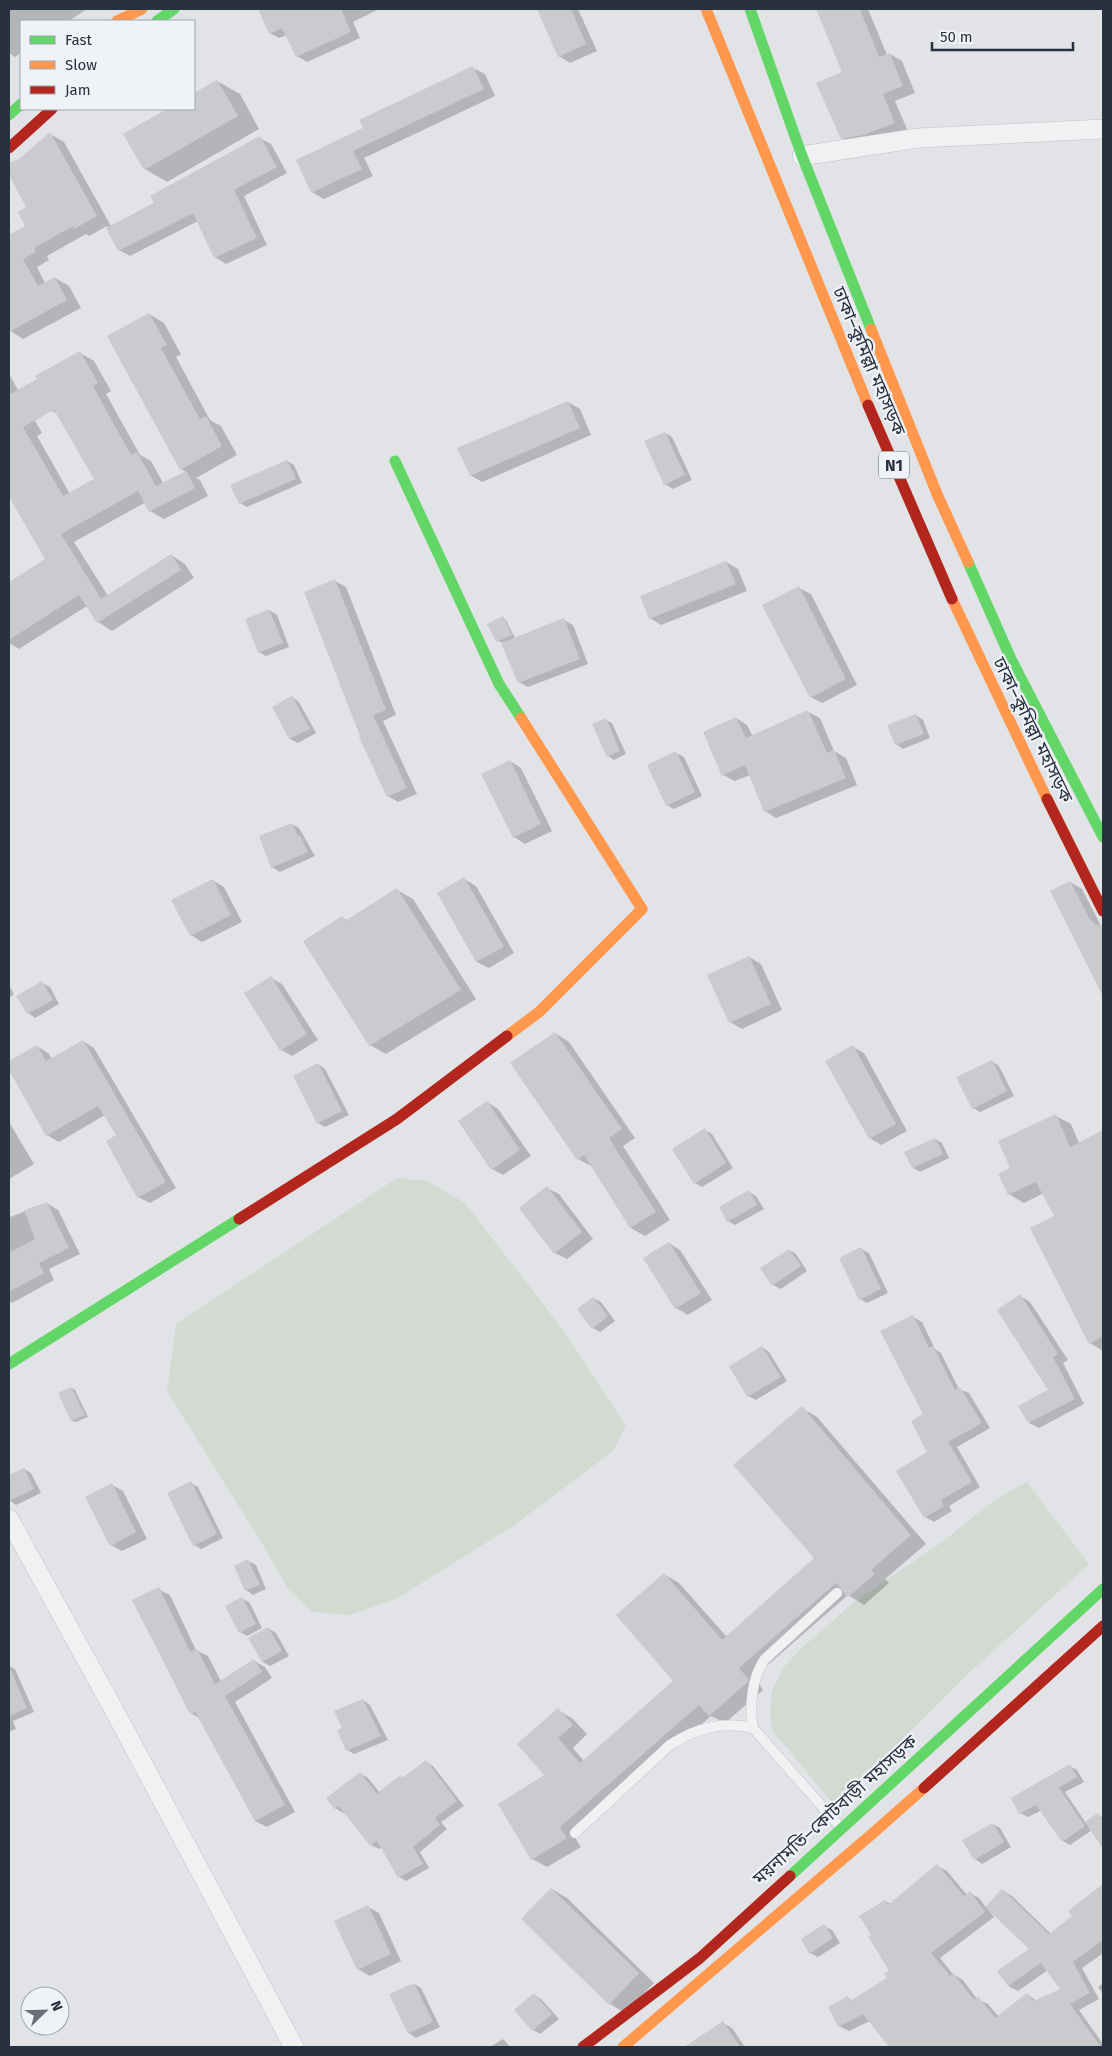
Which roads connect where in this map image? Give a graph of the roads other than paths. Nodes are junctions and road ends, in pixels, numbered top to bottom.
1 (125, 9) edge
2 (142, 9) edge
3 (152, 9) edge
4 (174, 9) edge
5 (706, 9) edge
6 (750, 9) edge
7 (116, 20) edge
8 (117, 20) edge
9 (144, 20) edge
10 (158, 20) edge
11 (20, 105) edge
12 (51, 110) edge
13 (9, 115) edge
14 (1103, 129) edge
15 (9, 148) edge
16 (802, 156) junction
17 (394, 461) dead end
18 (1103, 837) edge
19 (1103, 911) edge
20 (9, 1364) edge
21 (9, 1519) edge
22 (1103, 1589) edge
23 (837, 1593) dead end
24 (1103, 1626) edge
25 (753, 1728) junction
26 (841, 1829) junction
27 (575, 1833) dead end
28 (700, 1958) junction
29 (714, 1971) junction
30 (294, 2047) edge
31 (583, 2047) edge
32 (623, 2047) edge

1 - 7 main road
2 - 8 main road
3 - 9 main road
4 - 10 main road
5 - 19 main road, ঢাকা–কুমিল্লা মহাসড়ক / N1
6 - 16 main road, ঢাকা–কুমিল্লা মহাসড়ক / N1
11 - 13 main road
12 - 15 main road
14 - 16 street
16 - 18 main road, ঢাকা–কুমিল্লা মহাসড়ক / N1
17 - 20 main road
21 - 30 street
22 - 26 main road, ময়নামতি–কোটবাড়ী মহাসড়ক
23 - 25 lane
24 - 29 main road
25 - 26 lane
25 - 27 lane
26 - 28 main road, ময়নামতি–কোটবাড়ী মহাসড়ক
28 - 29 main road
28 - 31 main road, ময়নামতি–কোটবাড়ী মহাসড়ক
29 - 32 main road

